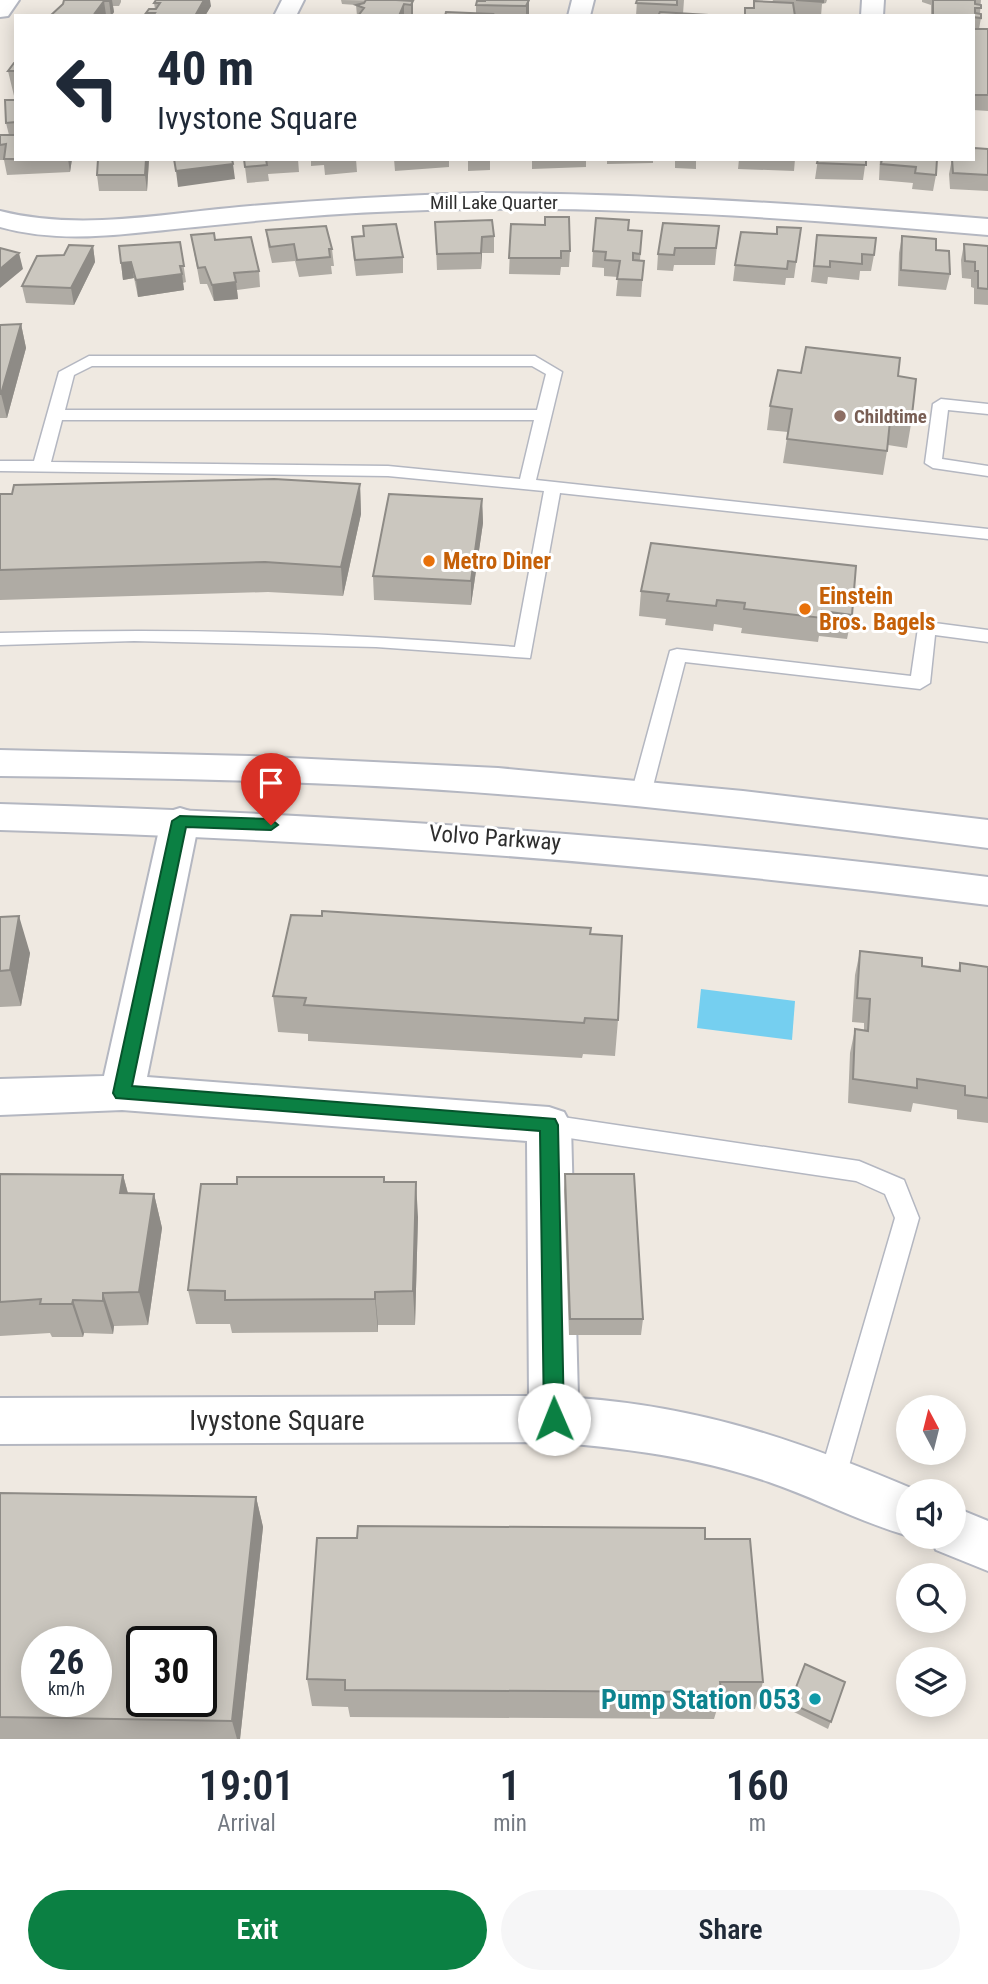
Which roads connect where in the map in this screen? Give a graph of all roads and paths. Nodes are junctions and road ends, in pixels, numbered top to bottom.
1 (8, 0) edge
2 (0, 11) edge
3 (0, 219) edge
4 (988, 227) edge
5 (988, 409) edge
6 (55, 415) junction
7 (543, 415) junction
8 (0, 466) edge
9 (183, 467) junction
10 (41, 468) junction
11 (988, 471) edge
12 (527, 484) junction
13 (553, 486) junction
14 (151, 488) edge
15 (988, 534) edge
16 (988, 636) edge
17 (0, 639) edge
18 (0, 763) edge
19 (641, 794) junction
20 (0, 817) edge
21 (180, 821) junction
22 (988, 834) edge
23 (988, 891) edge
24 (122, 1093) junction
25 (0, 1097) edge
26 (549, 1125) junction
27 (554, 1419) junction
28 (0, 1421) edge
29 (833, 1479) junction
30 (896, 1507) edge
31 (966, 1537) edge
32 (988, 1546) edge

1 - 2 street
3 - 4 street, Mill Lake Quarter
5 - 11 lane
6 - 7 lane
6 - 7 lane
6 - 10 lane
7 - 12 lane
8 - 10 lane
9 - 10 lane
9 - 12 lane
9 - 14 lane
12 - 13 lane
13 - 15 lane
13 - 17 lane
16 - 19 lane
18 - 19 street
19 - 22 street
20 - 21 street, Volvo Parkway
21 - 23 street, Volvo Parkway
21 - 24 street
24 - 25 street
24 - 26 street
26 - 27 street
26 - 29 lane
27 - 28 street, Ivystone Square
27 - 29 street, Ivystone Square
29 - 30 street, Ivystone Square
31 - 32 street

